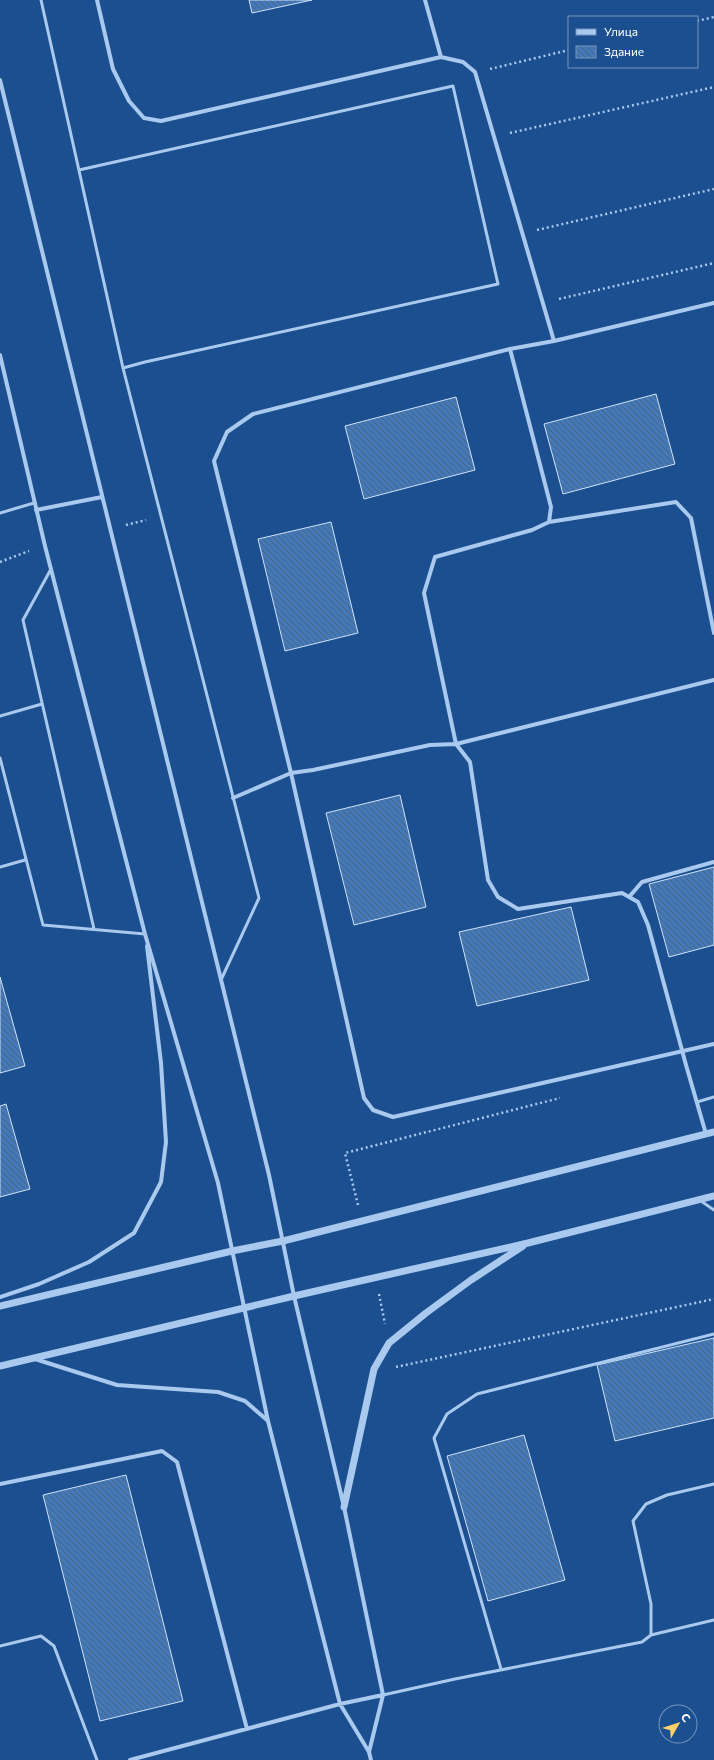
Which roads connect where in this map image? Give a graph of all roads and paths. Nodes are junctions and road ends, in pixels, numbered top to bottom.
1 (41, 0) edge
2 (97, 0) edge
3 (425, 0) edge
4 (714, 17) edge
5 (698, 21) edge
6 (568, 50) edge
7 (441, 57) junction
8 (475, 72) junction
9 (0, 80) edge
10 (714, 87) edge
11 (494, 136) junction
12 (79, 170) junction
13 (714, 189) edge
14 (522, 234) junction
15 (714, 263) edge
16 (543, 303) junction
17 (714, 303) edge
18 (554, 341) junction
19 (510, 349) junction
20 (0, 355) edge
21 (123, 368) junction
22 (2, 369) edge
23 (102, 497) junction
24 (34, 503) junction
25 (36, 510) junction
26 (0, 513) edge
27 (549, 522) junction
28 (45, 546) junction
29 (0, 562) edge
30 (51, 569) junction
31 (714, 633) edge
32 (714, 680) edge
33 (42, 704) junction
34 (0, 716) edge
35 (456, 744) junction
36 (0, 758) edge
37 (291, 773) junction
38 (233, 798) junction
39 (25, 860) junction
40 (714, 862) edge
41 (0, 867) edge
42 (629, 897) junction
43 (94, 929) junction
44 (145, 934) junction
45 (221, 980) junction
46 (714, 1044) edge
47 (682, 1051) junction
48 (562, 1097) dead end
49 (714, 1097) edge
50 (697, 1102) junction
51 (714, 1132) edge
52 (706, 1134) junction
53 (714, 1196) edge
54 (699, 1200) junction
55 (714, 1210) edge
56 (362, 1221) junction
57 (283, 1241) junction
58 (528, 1243) junction
59 (232, 1251) junction
60 (375, 1278) junction
61 (294, 1296) junction
62 (0, 1297) edge
63 (714, 1299) edge
64 (0, 1306) edge
65 (244, 1308) junction
66 (714, 1334) edge
67 (389, 1343) junction
68 (33, 1358) junction
69 (0, 1366) edge
70 (374, 1369) junction
71 (268, 1421) junction
72 (0, 1484) edge
73 (714, 1484) edge
74 (344, 1507) junction
75 (714, 1620) edge
76 (651, 1635) junction
77 (0, 1646) edge
78 (501, 1669) junction
79 (383, 1695) junction
80 (340, 1704) junction
81 (247, 1729) junction
82 (369, 1752) junction
83 (97, 1760) edge
84 (130, 1760) edge
85 (371, 1760) edge

1 - 12 lane
2 - 7 street
3 - 7 street
4 - 5 path
6 - 8 path
7 - 8 street
8 - 11 street
9 - 23 street
10 - 11 path
11 - 14 street
12 - 21 lane
12 - 21 lane
13 - 14 path
14 - 16 street
15 - 16 path
16 - 18 street
17 - 18 street
18 - 19 street
19 - 27 street
19 - 37 street
20 - 22 street
21 - 38 lane
22 - 24 street
23 - 25 street
23 - 45 street
24 - 25 street
24 - 26 lane
25 - 28 street
27 - 31 street
27 - 35 street
28 - 29 path
28 - 30 street
30 - 33 lane
30 - 44 street
32 - 35 street
33 - 34 lane
33 - 43 lane
35 - 37 street
35 - 42 street
36 - 39 lane
37 - 38 street
37 - 47 street
38 - 45 lane
39 - 41 lane
39 - 43 lane
40 - 42 street
42 - 47 street
43 - 44 lane
44 - 59 street
44 - 62 street
45 - 57 street
46 - 47 street
47 - 50 street
48 - 56 path
49 - 50 lane
50 - 52 street
51 - 52 street
52 - 56 street
53 - 54 street
54 - 55 lane
54 - 58 street
56 - 57 street
57 - 59 street
57 - 61 street
58 - 60 street
58 - 67 street
59 - 64 street
59 - 65 street
60 - 61 street
60 - 67 path
61 - 65 street
61 - 74 street
63 - 70 path
65 - 68 street
65 - 71 street
66 - 78 lane
67 - 70 street
68 - 69 street
68 - 71 street
70 - 74 street
71 - 80 street
72 - 81 street
73 - 76 lane
74 - 79 street
75 - 76 lane
76 - 78 lane
77 - 83 lane
78 - 79 lane
79 - 80 street
79 - 82 street
80 - 81 street
80 - 82 street
81 - 84 street
82 - 85 street

